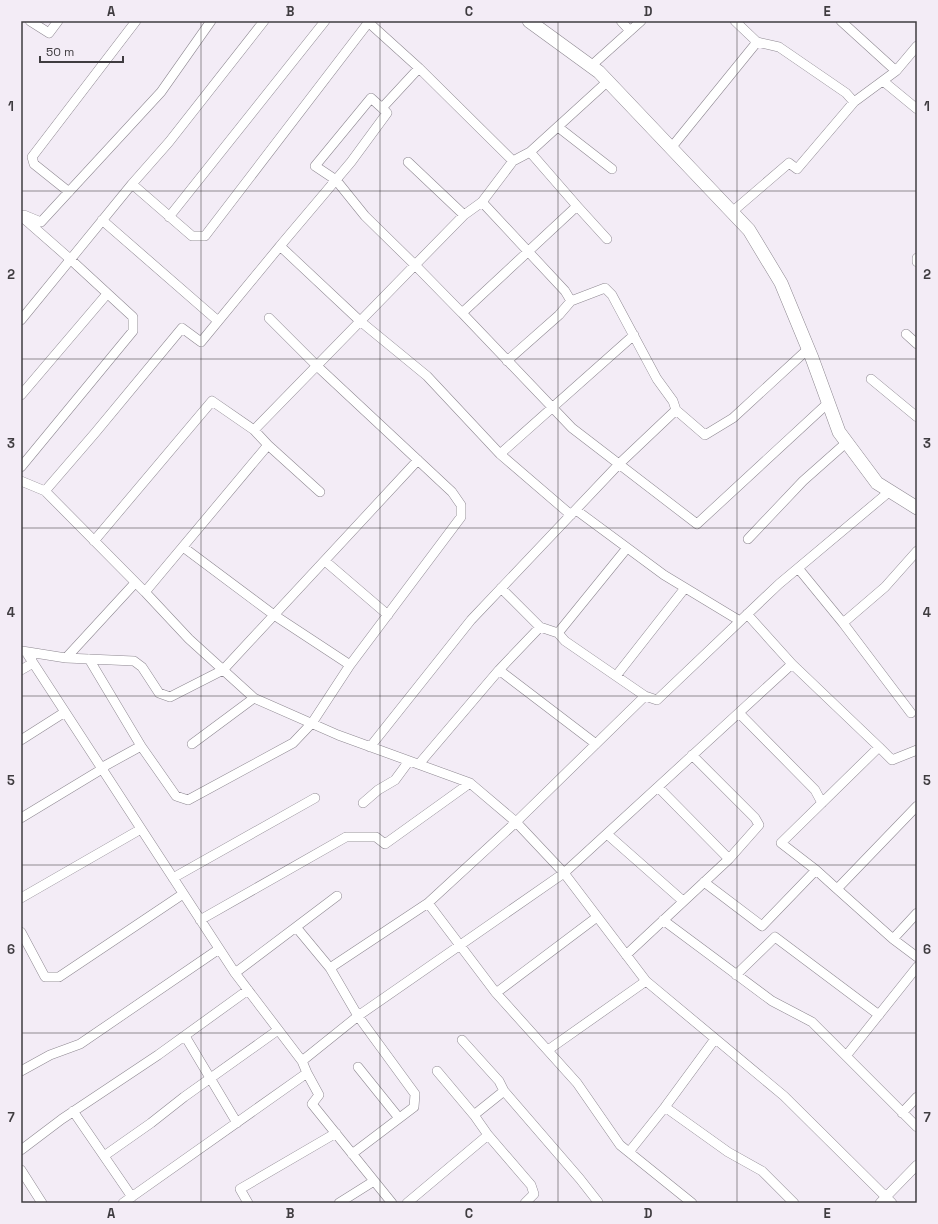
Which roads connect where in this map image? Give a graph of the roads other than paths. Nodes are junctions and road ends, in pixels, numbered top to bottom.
1 (30, 21) edge
2 (58, 21) edge
3 (136, 21) edge
4 (211, 21) edge
5 (264, 21) edge
6 (325, 21) edge
7 (529, 21) edge
8 (621, 21) edge
9 (642, 21) edge
10 (735, 21) edge
11 (841, 21) edge
12 (368, 22) edge
13 (630, 31) junction
14 (757, 42) junction
15 (917, 46) edge
16 (591, 66) junction
17 (419, 68) junction
18 (896, 71) junction
19 (608, 81) junction
20 (883, 81) junction
21 (854, 102) junction
22 (382, 108) junction
23 (917, 109) edge
24 (558, 127) junction
25 (671, 148) junction
26 (530, 152) junction
27 (408, 162) dead end
28 (513, 162) junction
29 (612, 169) dead end
30 (336, 180) junction
31 (132, 184) junction
32 (69, 192) junction
33 (482, 202) junction
34 (577, 206) junction
35 (732, 212) junction
36 (21, 215) edge
37 (464, 215) junction
38 (170, 217) junction
39 (102, 220) junction
40 (607, 239) dead end
41 (280, 246) junction
42 (529, 251) junction
43 (917, 258) edge
44 (70, 259) junction
45 (917, 262) edge
46 (415, 265) junction
47 (107, 294) junction
48 (570, 301) junction
49 (462, 313) junction
50 (269, 318) dead end
51 (21, 320) edge
52 (218, 321) junction
53 (360, 321) junction
54 (906, 334) dead end
55 (634, 335) junction
56 (917, 344) edge
57 (808, 348) junction
58 (507, 360) junction
59 (317, 366) junction
60 (871, 379) dead end
61 (21, 395) edge
62 (828, 402) junction
63 (552, 408) junction
64 (676, 410) junction
65 (917, 417) edge
66 (254, 430) junction
67 (847, 442) junction
68 (268, 445) junction
69 (500, 454) junction
70 (418, 460) junction
71 (619, 464) junction
72 (21, 467) edge
73 (21, 481) edge
74 (45, 490) junction
75 (890, 491) junction
76 (320, 492) dead end
77 (917, 508) edge
78 (574, 513) junction
79 (748, 539) dead end
80 (94, 541) junction
81 (183, 547) junction
82 (627, 548) junction
83 (917, 550) edge
84 (325, 561) junction
85 (798, 568) junction
86 (135, 583) junction
87 (501, 588) junction
88 (685, 588) junction
89 (145, 592) junction
90 (748, 614) junction
91 (274, 615) junction
92 (388, 615) junction
93 (740, 621) junction
94 (843, 623) junction
95 (540, 627) junction
96 (558, 633) junction
97 (23, 652) edge
98 (42, 654) junction
99 (66, 658) junction
100 (89, 659) junction
101 (33, 663) junction
102 (792, 664) junction
103 (350, 665) junction
104 (21, 670) edge
105 (223, 670) junction
106 (499, 670) junction
107 (616, 676) junction
108 (646, 696) junction
109 (254, 698) junction
110 (65, 712) junction
111 (738, 713) junction
112 (911, 713) dead end
113 (312, 723) junction
114 (21, 740) edge
115 (192, 744) dead end
116 (596, 744) junction
117 (141, 746) junction
118 (370, 746) junction
119 (879, 747) junction
120 (917, 750) edge
121 (692, 755) junction
122 (409, 761) junction
123 (419, 764) junction
124 (101, 768) junction
125 (470, 784) junction
126 (658, 787) junction
127 (315, 798) dead end
128 (363, 803) dead end
129 (822, 803) junction
130 (917, 806) edge
131 (21, 818) edge
132 (516, 822) junction
133 (141, 829) junction
134 (607, 834) junction
135 (729, 859) junction
136 (816, 870) junction
137 (564, 873) junction
138 (173, 878) junction
139 (704, 882) junction
140 (837, 889) junction
141 (183, 894) junction
142 (337, 896) dead end
143 (21, 898) edge
144 (683, 901) junction
145 (428, 903) junction
146 (917, 913) edge
147 (597, 917) junction
148 (200, 920) junction
149 (662, 920) junction
150 (762, 926) junction
151 (296, 927) junction
152 (21, 932) edge
153 (775, 937) junction
154 (893, 939) junction
155 (460, 945) junction
156 (219, 949) junction
157 (626, 955) junction
158 (917, 957) edge
159 (917, 967) edge
160 (330, 968) junction
161 (234, 973) junction
162 (736, 975) junction
163 (646, 981) junction
164 (248, 990) junction
165 (496, 993) junction
166 (878, 1015) junction
167 (358, 1016) junction
168 (278, 1030) junction
169 (185, 1036) junction
170 (715, 1039) junction
171 (462, 1040) dead end
172 (548, 1050) junction
173 (846, 1056) junction
174 (302, 1061) junction
175 (358, 1067) dead end
176 (21, 1071) edge
177 (437, 1072) dead end
178 (307, 1073) junction
179 (210, 1078) junction
180 (504, 1091) junction
181 (917, 1098) edge
182 (665, 1107) junction
183 (73, 1112) junction
184 (902, 1112) junction
185 (474, 1114) junction
186 (399, 1118) junction
187 (237, 1123) junction
188 (917, 1127) edge
189 (336, 1133) junction
190 (488, 1135) junction
191 (21, 1150) edge
192 (629, 1152) junction
193 (352, 1154) junction
194 (104, 1156) junction
195 (917, 1165) edge
196 (21, 1170) edge
197 (374, 1181) junction
198 (132, 1196) junction
199 (886, 1201) edge
200 (41, 1202) edge
201 (123, 1203) edge
202 (248, 1203) edge
203 (339, 1203) edge
204 (392, 1203) edge
205 (407, 1203) edge
206 (526, 1203) edge
207 (598, 1203) edge
208 (692, 1203) edge
209 (794, 1203) edge

1 - 2 street
3 - 32 street
4 - 32 street
5 - 31 street
6 - 38 street
7 - 16 street
8 - 13 street
9 - 13 street
10 - 14 street
11 - 18 street
12 - 17 street
12 - 38 street
13 - 16 street
14 - 21 street
14 - 25 street
15 - 18 street
16 - 19 street
17 - 22 street
17 - 28 street
18 - 20 street
19 - 24 street
19 - 25 street
20 - 21 street
20 - 23 street
21 - 35 street
22 - 30 street
22 - 30 street
24 - 26 street
24 - 29 street
25 - 35 street
26 - 28 street
26 - 34 street
27 - 37 street
28 - 33 street
30 - 41 street
30 - 46 street
31 - 38 street
31 - 39 street
32 - 36 street
33 - 37 street
33 - 42 street
34 - 40 street
34 - 42 street
35 - 57 street
36 - 44 street
37 - 46 street
39 - 44 street
39 - 52 street
41 - 52 street
41 - 53 street
42 - 48 street
42 - 49 street
43 - 45 street
44 - 47 street
44 - 51 street
46 - 49 street
46 - 53 street
47 - 61 street
47 - 72 street
48 - 55 street
48 - 58 street
49 - 58 street
50 - 59 street
52 - 74 street
53 - 59 street
53 - 69 street
54 - 56 street
55 - 63 street
55 - 64 street
57 - 62 street
57 - 64 street
58 - 63 street
59 - 66 street
59 - 70 street
60 - 65 street
62 - 67 street
62 - 71 street
63 - 69 street
63 - 71 street
64 - 71 street
66 - 68 street
66 - 80 street
67 - 75 street
67 - 79 street
68 - 76 street
68 - 81 street
69 - 78 street
70 - 84 street
70 - 92 street
71 - 78 street
73 - 74 street
74 - 80 street
75 - 77 street
75 - 85 street
78 - 82 street
78 - 87 street
80 - 86 street
81 - 89 street
81 - 91 street
82 - 88 street
82 - 96 street
83 - 94 street
84 - 91 street
84 - 92 street
85 - 90 street
85 - 94 street
86 - 89 street
86 - 99 street
87 - 95 street
87 - 118 street
88 - 93 street
88 - 107 street
89 - 105 street
90 - 93 street
90 - 102 street
91 - 103 street
91 - 105 street
92 - 103 street
93 - 108 street
94 - 112 street
95 - 96 street
95 - 106 street
96 - 107 street
97 - 98 street
97 - 101 street
98 - 99 street
98 - 101 street
99 - 100 street
100 - 105 street
100 - 117 street
101 - 104 street
101 - 110 street
102 - 111 street
102 - 119 street
103 - 113 street
105 - 109 street
106 - 116 street
106 - 123 street
107 - 108 street
108 - 116 street
109 - 113 street
109 - 115 street
110 - 114 street
110 - 124 street
111 - 121 street
111 - 129 street
113 - 117 street
113 - 118 street
116 - 132 street
117 - 124 street
118 - 122 street
119 - 120 street
119 - 129 street
121 - 126 street
121 - 135 street
122 - 123 street
122 - 128 street
123 - 125 street
124 - 131 street
124 - 133 street
125 - 132 street
125 - 148 street
126 - 134 street
126 - 135 street
127 - 138 street
129 - 136 street
130 - 140 street
132 - 137 street
132 - 145 street
133 - 138 street
133 - 143 street
134 - 137 street
134 - 144 street
135 - 139 street
136 - 140 street
136 - 150 street
137 - 147 street
137 - 155 street
138 - 141 street
139 - 144 street
139 - 150 street
140 - 154 street
141 - 148 street
141 - 152 street
142 - 151 street
144 - 149 street
145 - 155 street
145 - 160 street
146 - 154 street
147 - 157 street
147 - 165 street
148 - 156 street
149 - 157 street
149 - 162 street
150 - 153 street
151 - 160 street
151 - 161 street
153 - 162 street
153 - 166 street
154 - 158 street
155 - 165 street
155 - 167 street
156 - 161 street
156 - 176 street
157 - 163 street
159 - 166 street
160 - 167 street
161 - 164 street
162 - 173 street
163 - 170 street
163 - 172 street
164 - 168 street
164 - 169 street
165 - 172 street
166 - 173 street
167 - 174 street
167 - 186 street
168 - 174 street
168 - 179 street
169 - 179 street
169 - 183 street
170 - 182 street
170 - 199 street
171 - 180 street
172 - 192 street
173 - 184 street
174 - 178 street
175 - 186 street
177 - 185 street
178 - 187 street
178 - 189 street
179 - 187 street
179 - 194 street
180 - 185 street
180 - 207 street
181 - 184 street
182 - 192 street
182 - 209 street
183 - 191 street
183 - 194 street
184 - 188 street
185 - 190 street
186 - 193 street
187 - 198 street
189 - 193 street
189 - 202 street
190 - 205 street
190 - 206 street
192 - 208 street
193 - 197 street
194 - 198 street
195 - 199 street
196 - 200 street
197 - 203 street
197 - 204 street
198 - 201 street

